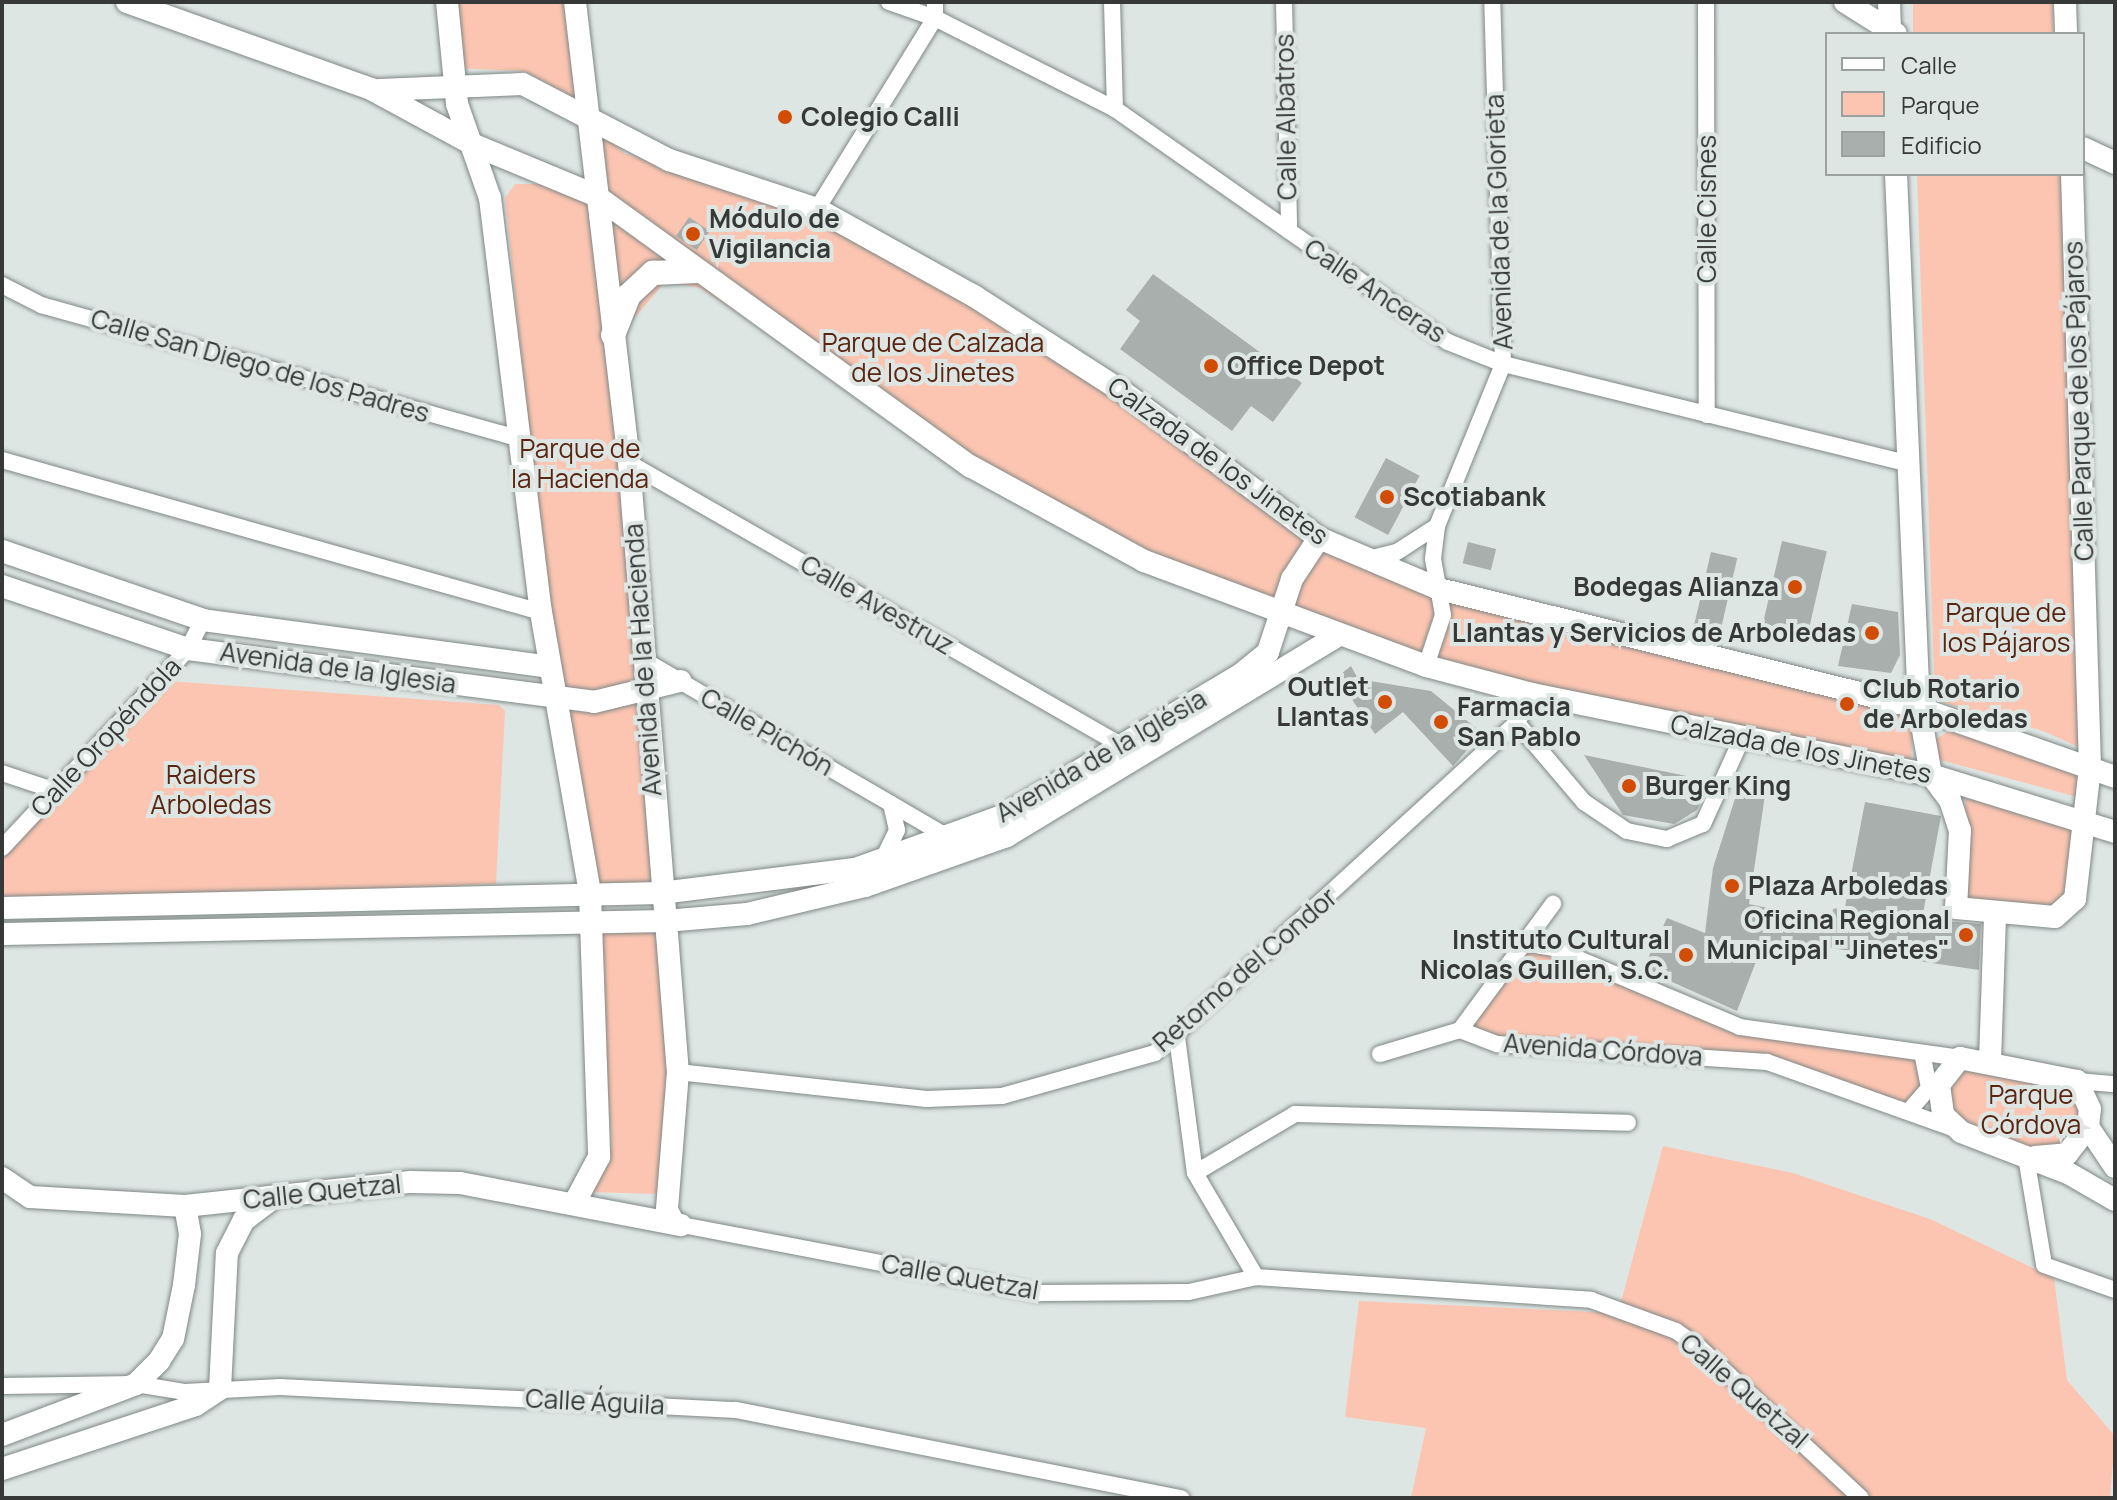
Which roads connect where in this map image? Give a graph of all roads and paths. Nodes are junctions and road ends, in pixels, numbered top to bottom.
1 (127, 2) edge
2 (447, 2) edge
3 (575, 2) edge
4 (889, 2) edge
5 (1112, 2) edge
6 (1284, 2) edge
7 (1492, 2) edge
8 (1706, 2) edge
9 (1845, 2) edge
10 (1889, 2) edge
11 (2065, 2) edge
12 (935, 10) edge
13 (1890, 32) edge
14 (1892, 32) edge
15 (2066, 32) edge
16 (455, 88) junction
17 (371, 89) junction
18 (1115, 109) junction
19 (590, 114) junction
20 (474, 145) junction
21 (2085, 149) edge
22 (2115, 163) edge
23 (1896, 176) edge
24 (2072, 176) edge
25 (595, 195) junction
26 (817, 209) junction
27 (1289, 231) junction
28 (697, 271) junction
29 (2, 285) edge
30 (613, 335) junction
31 (1503, 364) junction
32 (1707, 415) junction
33 (521, 439) junction
34 (2, 460) edge
35 (629, 463) junction
36 (1909, 464) junction
37 (1437, 526) junction
38 (1319, 538) junction
39 (2, 551) edge
40 (1366, 559) junction
41 (2, 586) edge
42 (1439, 589) junction
43 (156, 604) junction
44 (541, 612) junction
45 (1279, 612) junction
46 (203, 620) junction
47 (132, 629) junction
48 (1337, 636) junction
49 (188, 649) junction
50 (642, 659) junction
51 (1426, 666) junction
52 (549, 667) junction
53 (680, 681) junction
54 (643, 694) junction
55 (1532, 694) junction
56 (554, 697) junction
57 (1919, 708) junction
58 (1517, 723) junction
59 (1742, 738) junction
60 (1126, 748) junction
61 (2090, 767) junction
62 (2, 773) edge
63 (1931, 775) junction
64 (2115, 777) edge
65 (56, 791) junction
66 (891, 804) junction
67 (2083, 819) junction
68 (2115, 832) edge
69 (946, 836) junction
70 (2, 848) edge
71 (883, 859) junction
72 (661, 893) junction
73 (590, 894) junction
74 (1553, 904) dead end
75 (2, 908) edge
76 (1995, 916) junction
77 (666, 921) junction
78 (592, 922) junction
79 (2, 934) edge
80 (1529, 944) junction
81 (1460, 1030) junction
82 (1177, 1037) junction
83 (1380, 1054) dead end
84 (1923, 1056) junction
85 (1960, 1058) junction
86 (1990, 1060) junction
87 (678, 1072) junction
88 (2077, 1081) junction
89 (2115, 1084) edge
90 (1909, 1111) junction
91 (1628, 1123) dead end
92 (2088, 1127) junction
93 (1961, 1132) junction
94 (2026, 1157) junction
95 (2115, 1167) edge
96 (1195, 1173) junction
97 (2, 1178) edge
98 (2, 1196) edge
99 (277, 1196) junction
100 (30, 1197) junction
101 (2115, 1200) edge
102 (575, 1202) junction
103 (185, 1206) junction
104 (677, 1224) junction
105 (1256, 1277) junction
106 (2115, 1290) edge
107 (136, 1384) junction
108 (2, 1386) edge
109 (220, 1389) junction
110 (2, 1435) edge
111 (2, 1469) edge
112 (1181, 1498) edge
113 (1861, 1498) edge

1 - 17 main road
2 - 16 main road
3 - 19 main road, Avenida de la Hacienda
4 - 12 street, Calle Anceras
5 - 18 street
6 - 27 street, Calle Albatros
7 - 31 street, Avenida de la Glorieta
8 - 32 street, Calle Cisnes
9 - 13 main road
10 - 14 main road
11 - 15 main road
12 - 18 street, Calle Anceras
12 - 26 street
16 - 17 main road, Calzada de los Jinetes
16 - 19 main road, Calzada de los Jinetes
16 - 20 main road
17 - 20 main road, Calzada de los Jinetes
18 - 27 street, Calle Anceras
19 - 25 main road, Avenida de la Hacienda
19 - 26 main road, Calzada de los Jinetes
20 - 25 main road, Calzada de los Jinetes
20 - 33 main road
21 - 22 main road
23 - 36 main road
24 - 61 main road, Calle Parque de los Pájaros
25 - 28 main road, Calzada de los Jinetes
25 - 30 main road, Avenida de la Hacienda
26 - 38 main road, Calzada de los Jinetes
27 - 31 street, Calle Anceras
28 - 30 main road
28 - 45 main road, Calzada de los Jinetes
29 - 33 street, Calle San Diego de los Padres
30 - 35 main road, Avenida de la Hacienda
31 - 32 street, Calle Anceras
31 - 37 street, Avenida de la Glorieta
32 - 36 street, Calle Anceras
33 - 44 main road
34 - 44 street
35 - 50 main road, Avenida de la Hacienda
35 - 60 street, Calle Avestruz
36 - 57 main road
37 - 40 street
37 - 42 street, Avenida de la Glorieta
38 - 40 main road, Calzada de los Jinetes
38 - 45 main road, Avenida de la Iglésia
39 - 43 main road, Avenida de la Iglesia
40 - 42 main road, Calzada de los Jinetes
41 - 47 main road, Avenida de la Iglesia
42 - 51 street, Avenida de la Glorieta
42 - 57 main road, Calzada de los Jinetes
43 - 46 main road, Avenida de la Iglesia
43 - 47 street
44 - 52 main road
45 - 48 main road, Calzada de los Jinetes
45 - 60 main road, Avenida de la Iglésia
46 - 49 street, Calle Oropéndola
46 - 52 main road, Avenida de la Iglesia
47 - 49 main road, Avenida de la Iglesia
48 - 51 main road, Calzada de los Jinetes
48 - 77 main road, Avenida de la Iglésia
49 - 56 main road, Avenida de la Iglesia
49 - 65 street, Calle Oropéndola
50 - 53 street, Calle Pichón
50 - 54 main road, Avenida de la Hacienda
51 - 55 main road, Calzada de los Jinetes
52 - 56 main road
53 - 54 main road, Avenida de la Iglesia
53 - 66 street, Calle Pichón
54 - 56 main road, Avenida de la Iglesia
54 - 72 main road, Avenida de la Hacienda
55 - 58 street, Retorno del Condor
55 - 59 main road, Calzada de los Jinetes
56 - 73 main road
57 - 61 main road, Calzada de los Jinetes
57 - 63 main road
58 - 59 street
58 - 82 street, Retorno del Condor
59 - 63 main road, Calzada de los Jinetes
60 - 69 main road, Avenida de la Iglésia
61 - 64 main road, Calzada de los Jinetes
61 - 67 main road, Calle Parque de los Pájaros
62 - 65 street
63 - 67 main road, Calzada de los Jinetes
63 - 76 main road
65 - 70 street, Calle Oropéndola
66 - 69 street, Calle Pichón
66 - 71 street
67 - 68 main road, Calzada de los Jinetes
67 - 76 main road, Calle Parque de los Pájaros
69 - 71 main road, Avenida de la Iglésia
71 - 72 main road, Avenida de la Iglésia
72 - 73 main road
72 - 77 main road, Avenida de la Hacienda
73 - 75 main road
73 - 78 main road
74 - 80 street
76 - 86 main road
77 - 78 main road
77 - 87 main road, Avenida de la Hacienda
78 - 79 main road
78 - 102 main road
80 - 81 street, Avenida Córdova
80 - 84 street, Avenida Córdova
81 - 83 street
81 - 90 street, Avenida Córdova
82 - 87 street, Retorno del Condor
82 - 96 street
84 - 85 street, Avenida Córdova
84 - 90 street
85 - 86 main road, Avenida Córdova
85 - 93 main road
86 - 88 main road, Avenida Córdova
87 - 104 main road, Avenida de la Hacienda
88 - 89 street
88 - 92 main road
90 - 93 street, Avenida Córdova
91 - 96 street
92 - 94 main road
92 - 95 main road
93 - 94 main road, Avenida Córdova
94 - 101 main road, Avenida Córdova
94 - 106 street
96 - 105 street
97 - 100 main road
98 - 100 street
99 - 102 main road, Calle Quetzal
99 - 103 main road, Calle Quetzal
99 - 109 main road
100 - 103 main road, Calle Quetzal
102 - 104 main road, Calle Quetzal
103 - 107 main road
104 - 105 street, Calle Quetzal
105 - 113 street, Calle Quetzal
107 - 108 street, Calle Águila
107 - 109 street, Calle Águila
107 - 110 main road
109 - 111 main road
109 - 112 street, Calle Águila

